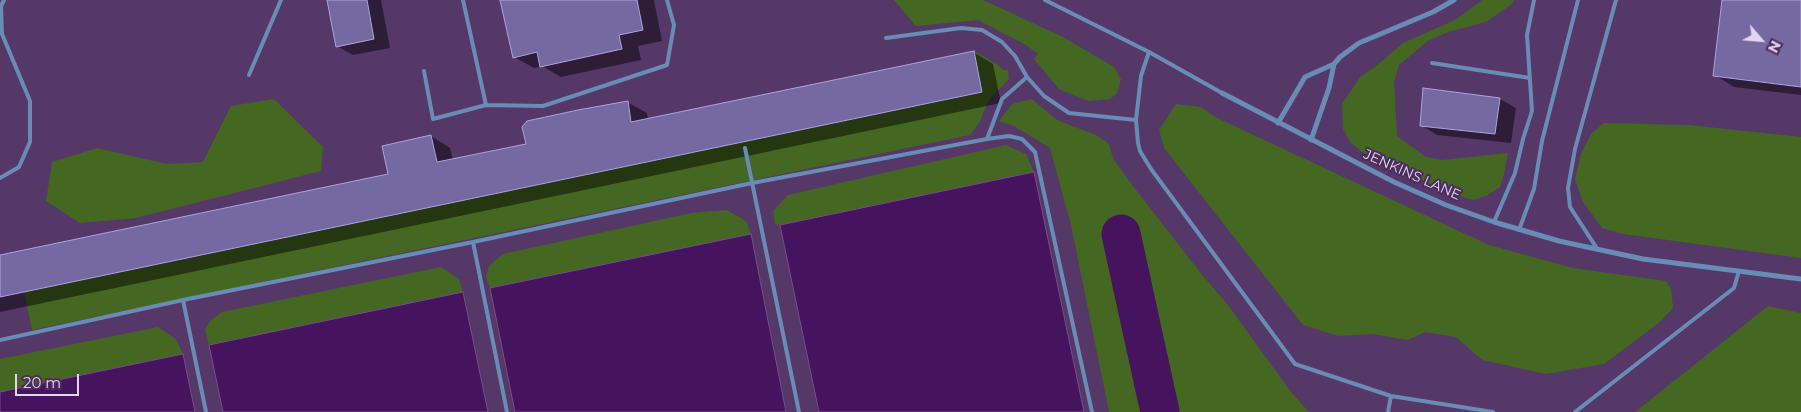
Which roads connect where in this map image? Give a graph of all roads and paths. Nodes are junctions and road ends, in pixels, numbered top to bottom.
1 (4, 0) edge
2 (281, 0) edge
3 (463, 0) edge
4 (667, 0) edge
5 (1044, 0) edge
6 (1454, 0) edge
7 (1534, 0) edge
8 (1578, 0) edge
9 (1616, 0) edge
10 (886, 38) dead end
11 (1149, 52) junction
12 (1432, 63) dead end
13 (1334, 64) junction
14 (424, 71) dead end
15 (248, 75) dead end
16 (1027, 76) junction
17 (1530, 78) junction
18 (1222, 93) joint
19 (486, 106) junction
20 (1136, 120) junction
21 (1278, 123) junction
22 (987, 139) junction
23 (1311, 140) junction
24 (745, 148) dead end
25 (0, 178) edge
26 (752, 183) junction
27 (1494, 222) junction
28 (1519, 230) junction
29 (473, 242) junction
30 (1598, 250) junction
31 (1740, 270) junction
32 (1801, 280) edge
33 (183, 300) junction
34 (0, 340) edge
35 (1391, 396) junction
36 (206, 412) edge
37 (507, 412) edge
38 (799, 412) edge
39 (1092, 412) edge
40 (1388, 412) edge
41 (1493, 412) edge
42 (1575, 412) edge

1 - 25 lane
2 - 15 lane
3 - 19 lane
4 - 19 lane
5 - 11 lane, JENKINS LANE
6 - 13 street
7 - 17 lane
8 - 28 lane
9 - 30 lane
10 - 16 lane
11 - 18 lane, JENKINS LANE
11 - 20 lane
12 - 17 lane
13 - 21 street
13 - 23 street
14 - 19 lane
16 - 20 lane
16 - 22 lane
17 - 27 lane
18 - 21 street, JENKINS LANE
20 - 35 lane
21 - 23 street, JENKINS LANE
22 - 26 lane
22 - 39 lane
23 - 27 street, JENKINS LANE
24 - 26 lane
26 - 29 lane
26 - 38 lane
27 - 28 street, JENKINS LANE
28 - 30 street, JENKINS LANE
29 - 33 lane
29 - 37 lane
30 - 31 street, JENKINS LANE
31 - 32 street, JENKINS LANE
31 - 42 lane
33 - 34 lane
33 - 36 lane
35 - 40 lane
35 - 41 lane

